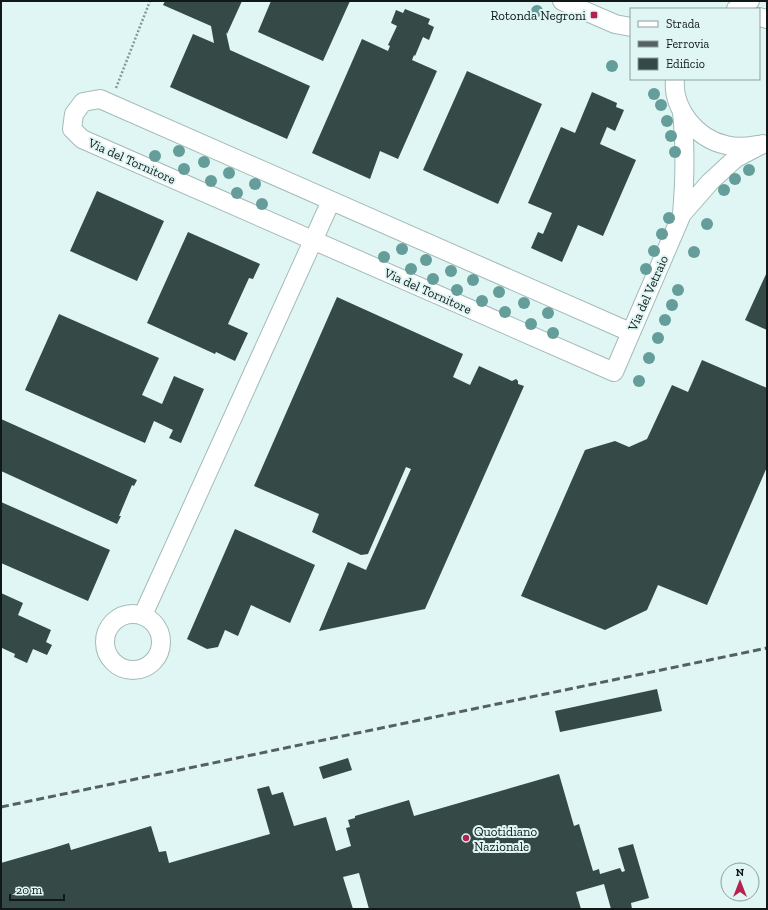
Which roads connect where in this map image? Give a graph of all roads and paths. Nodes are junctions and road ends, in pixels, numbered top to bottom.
1 (150, 1) edge
2 (562, 1) edge
3 (750, 1) edge
4 (738, 8) edge
5 (623, 26) edge
6 (630, 37) edge
7 (673, 81) edge
8 (109, 103) junction
9 (682, 111) junction
10 (765, 143) edge
11 (331, 201) junction
12 (682, 214) junction
13 (314, 241) junction
14 (630, 332) junction
15 (614, 372) joint
16 (143, 615) dead end

1 - 8 path
2 - 5 street
3 - 4 street
5 - 6 street
7 - 9 street
8 - 11 street, Via del Tornitore
8 - 13 street, Via del Tornitore
9 - 10 street
9 - 12 street
10 - 12 street
11 - 13 street
11 - 14 street, Via del Tornitore
12 - 14 street, Via del Vetraio
13 - 15 street, Via del Tornitore
13 - 16 street
14 - 15 street, Via del Vetraio

